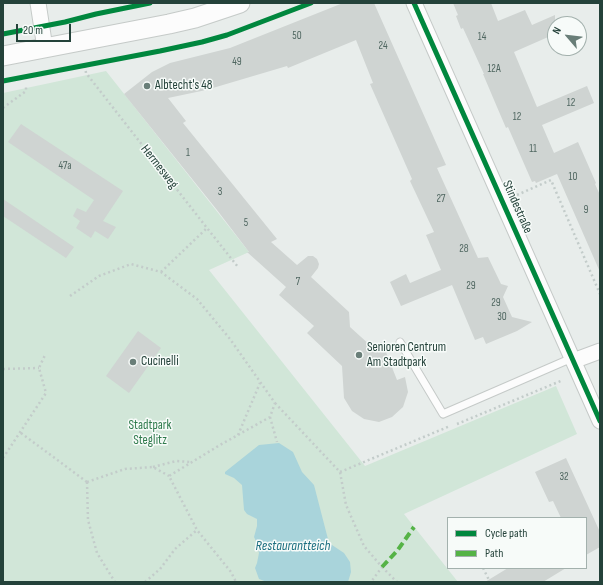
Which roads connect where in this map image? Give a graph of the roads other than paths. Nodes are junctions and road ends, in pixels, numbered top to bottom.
1 (38, 3) edge
2 (240, 3) edge
3 (414, 3) edge
4 (45, 48) junction
5 (3, 56) edge
6 (400, 342) dead end
7 (600, 351) edge
8 (573, 359) junction
9 (600, 421) edge

1 - 4 street
2 - 4 street
3 - 8 street, Stindestraße
4 - 5 street
6 - 8 lane
7 - 8 street
8 - 9 street, Stindestraße

